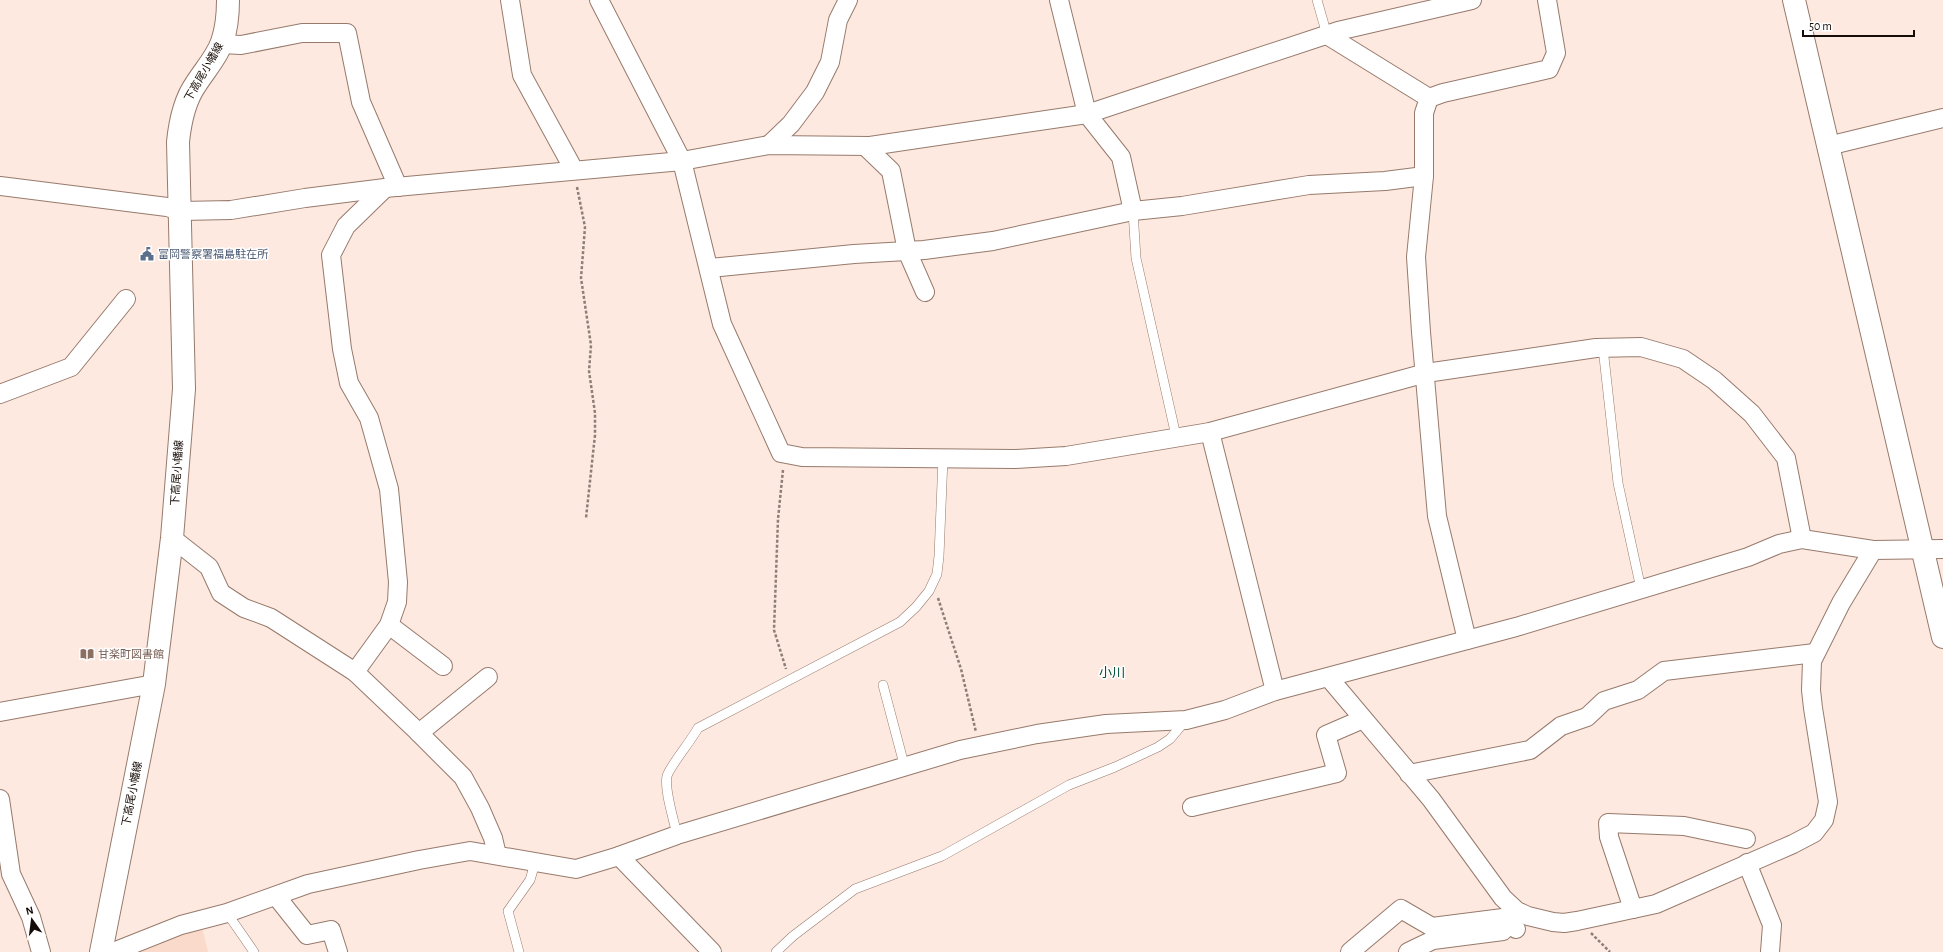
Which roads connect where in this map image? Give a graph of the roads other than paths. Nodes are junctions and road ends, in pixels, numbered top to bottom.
1 (228, 0) edge
2 (510, 0) edge
3 (599, 0) edge
4 (848, 0) edge
5 (1059, 0) edge
6 (1317, 0) edge
7 (1472, 0) edge
8 (1547, 0) edge
9 (1794, 0) edge
10 (1327, 35) junction
11 (222, 44) junction
12 (1429, 98) junction
13 (1087, 114) junction
14 (1943, 118) edge
15 (769, 145) junction
16 (865, 146) junction
17 (1828, 146) junction
18 (682, 161) junction
19 (574, 170) junction
20 (1424, 176) junction
21 (0, 186) edge
22 (392, 188) junction
23 (180, 211) junction
24 (1133, 211) junction
25 (907, 251) junction
26 (710, 268) junction
27 (925, 292) dead end
28 (126, 299) dead end
29 (1603, 348) junction
30 (1426, 373) junction
31 (0, 394) edge
32 (1210, 432) junction
33 (1176, 436) junction
34 (943, 458) junction
35 (172, 538) junction
36 (1802, 539) junction
37 (1873, 550) junction
38 (1933, 550) edge
39 (1641, 589) junction
40 (388, 625) junction
41 (1943, 637) edge
42 (1467, 640) junction
43 (1815, 653) junction
44 (443, 666) dead end
45 (355, 672) junction
46 (488, 677) dead end
47 (1329, 678) junction
48 (154, 684) junction
49 (883, 685) dead end
50 (1275, 691) junction
51 (0, 712) edge
52 (1186, 720) junction
53 (1363, 720) junction
54 (419, 733) junction
55 (905, 768) junction
56 (1409, 774) junction
57 (0, 799) edge
58 (1192, 807) dead end
59 (677, 835) junction
60 (1746, 839) dead end
61 (497, 855) junction
62 (619, 856) junction
63 (535, 863) junction
64 (1747, 863) junction
65 (276, 896) junction
66 (1633, 909) junction
67 (227, 913) junction
68 (1540, 919) junction
69 (1516, 929) junction
70 (41, 952) edge
71 (101, 952) edge
72 (113, 952) edge
73 (254, 952) edge
74 (338, 952) edge
75 (520, 952) edge
76 (712, 952) edge
77 (776, 952) edge
78 (1350, 952) edge
79 (1408, 952) edge
80 (1770, 952) edge

1 - 11 main road, 下高尾小幡線
2 - 19 street
3 - 18 street
4 - 15 street
5 - 13 street
6 - 10 lane
7 - 10 street
8 - 12 street
9 - 17 main road
10 - 12 street
10 - 13 street
11 - 22 street
11 - 23 main road, 下高尾小幡線
12 - 20 street
13 - 16 street
13 - 24 street
14 - 17 street
15 - 16 street
15 - 18 street
16 - 25 street
17 - 38 main road
18 - 19 street
18 - 26 street
19 - 22 street
20 - 24 street
20 - 30 street
21 - 23 street
22 - 23 street
22 - 40 street
23 - 35 main road, 下高尾小幡線
24 - 25 street
24 - 33 lane
25 - 26 street
25 - 27 street
26 - 34 street
28 - 31 street
29 - 30 street
29 - 36 street
29 - 39 lane
30 - 32 street
30 - 42 street
32 - 33 street
32 - 50 street
33 - 34 street
34 - 59 lane
35 - 45 street
35 - 48 main road, 下高尾小幡線
36 - 37 street
36 - 39 street
37 - 38 street
37 - 43 street
38 - 41 main road
39 - 42 street
40 - 44 street
40 - 45 street
42 - 47 street
43 - 56 street
43 - 64 street
45 - 54 street
46 - 54 street
47 - 50 street
47 - 53 street
48 - 51 street
48 - 71 main road, 下高尾小幡線
49 - 55 lane
50 - 52 street
52 - 55 street
52 - 77 lane
53 - 56 street
53 - 58 street
54 - 61 street
55 - 59 street
56 - 68 street
57 - 70 street
59 - 62 street
60 - 66 street
61 - 63 street
61 - 65 street
62 - 63 street
62 - 76 street
63 - 75 lane
64 - 66 street
64 - 80 street
65 - 67 street
65 - 74 street
66 - 68 street
67 - 72 street
67 - 73 lane
68 - 69 street
69 - 78 street
69 - 79 street

